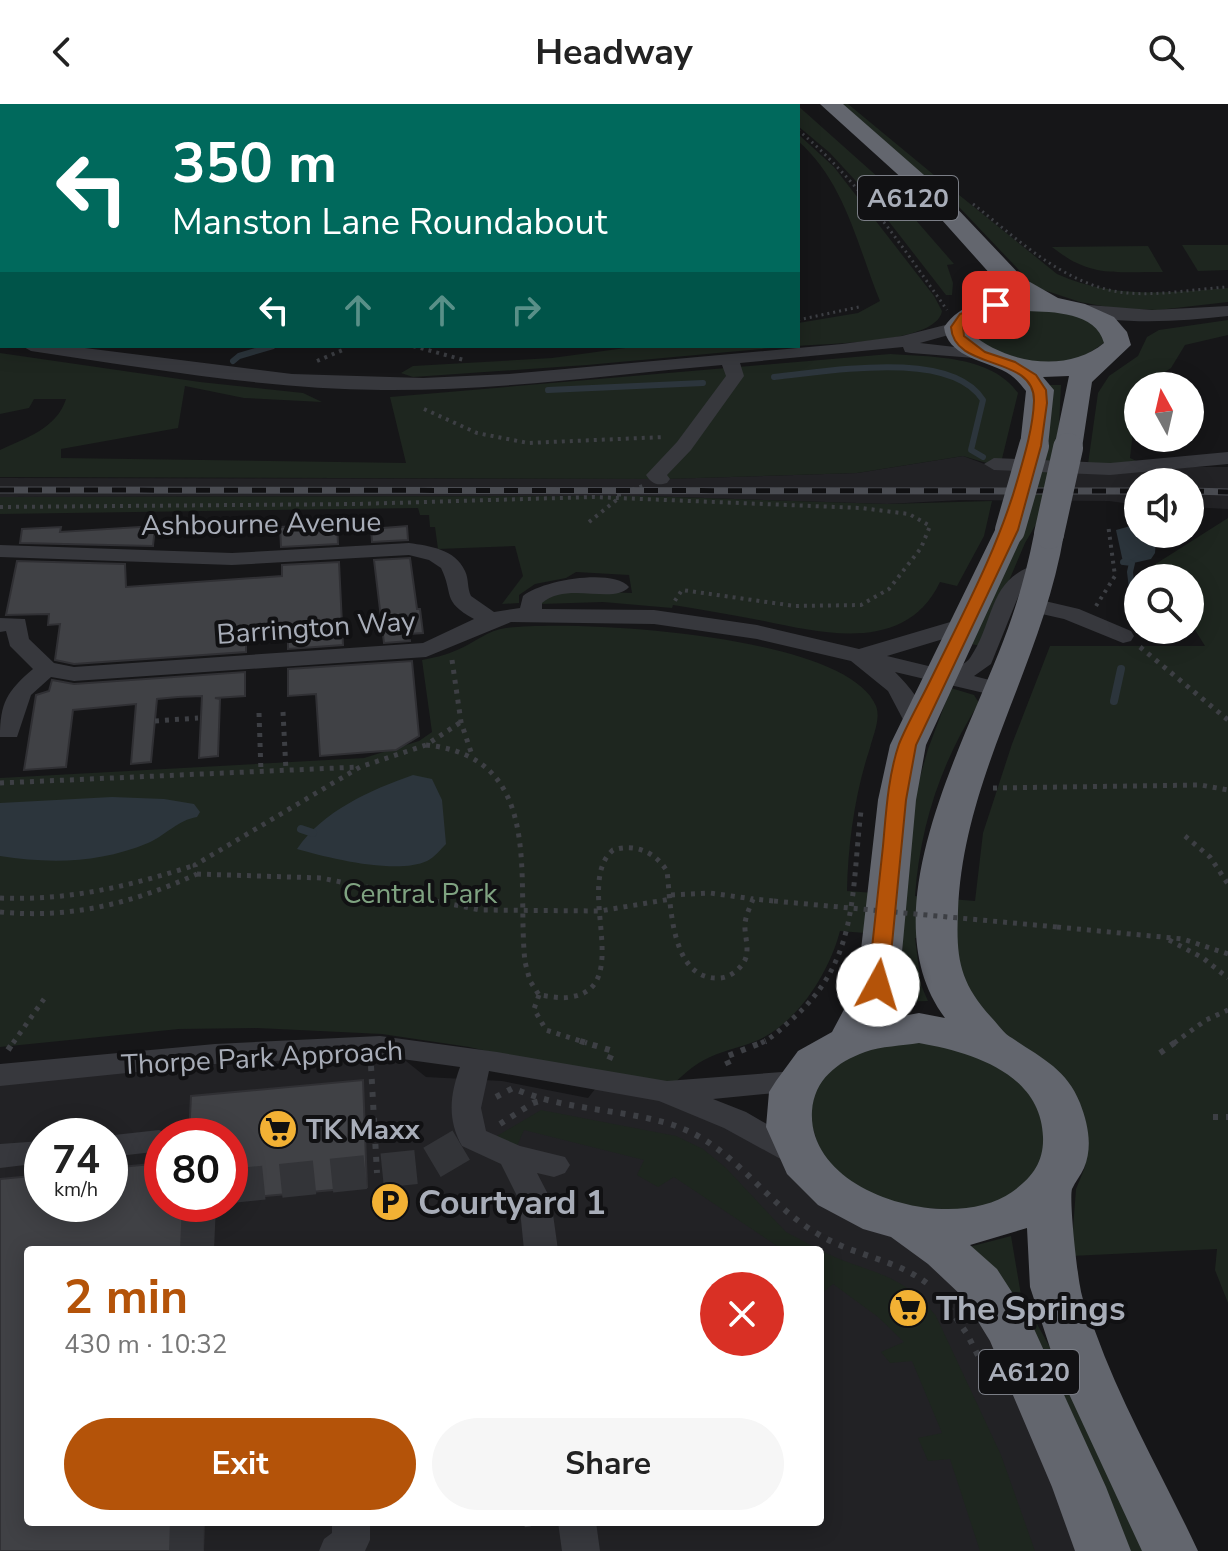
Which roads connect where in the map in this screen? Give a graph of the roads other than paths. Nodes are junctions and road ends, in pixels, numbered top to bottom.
1 (803, 104) edge
2 (830, 104) edge
3 (965, 265) dead end
4 (1066, 307) junction
5 (959, 310) junction
6 (1228, 311) edge
7 (1173, 316) junction
8 (1118, 335) junction
9 (859, 347) junction
10 (45, 348) edge
11 (981, 355) junction
12 (729, 359) junction
13 (1096, 362) junction
14 (1011, 364) junction
15 (1228, 458) edge
16 (994, 464) dead end
17 (660, 479) road end
18 (0, 551) edge
19 (618, 587) dead end
20 (1037, 587) junction
21 (531, 615) junction
22 (489, 618) junction
23 (0, 625) edge
24 (965, 625) junction
25 (1123, 636) road end
26 (845, 651) junction
27 (46, 669) junction
28 (948, 675) junction
29 (1001, 690) junction
30 (917, 724) junction
31 (8, 732) dead end
32 (850, 1039) junction
33 (992, 1045) junction
34 (461, 1048) junction
35 (0, 1075) edge
36 (795, 1082) junction
37 (665, 1091) junction
38 (24, 1154) edge
39 (0, 1156) edge
40 (513, 1156) junction
41 (797, 1156) junction
42 (554, 1165) dead end
43 (1048, 1191) junction
44 (909, 1226) junction
45 (541, 1246) edge
46 (351, 1526) edge
47 (578, 1526) edge
48 (338, 1551) edge
49 (581, 1551) edge
50 (1103, 1551) edge
51 (1170, 1551) edge

1 - 3 highway, A6120
2 - 4 highway, A6120
4 - 5 highway
4 - 7 street
4 - 8 highway
5 - 9 street
5 - 11 highway
6 - 7 street
7 - 8 street
8 - 13 highway
9 - 11 street
9 - 12 street
10 - 12 street
11 - 14 highway
12 - 17 street
13 - 14 highway
13 - 20 highway, bridge
14 - 24 highway, bridge
15 - 16 street
18 - 22 street, Ashbourne Avenue
19 - 21 street
20 - 25 street
20 - 28 street
20 - 29 highway
21 - 22 street, Barrington Way
21 - 26 street, Barrington Way
22 - 27 street, Barrington Way
23 - 27 street
24 - 26 street
24 - 28 highway
26 - 28 street, Barrington Way
26 - 30 street, Barrington Way
27 - 31 street
28 - 29 street, Barrington Way
28 - 30 highway
29 - 33 highway
30 - 32 highway
32 - 33 highway
32 - 36 highway
33 - 43 highway
34 - 35 street, Thorpe Park Approach
34 - 37 street, Thorpe Park Approach
34 - 40 street
36 - 37 street, Thorpe Park Approach
36 - 41 highway
37 - 41 street, Thorpe Park Approach
38 - 39 street
40 - 42 street
40 - 45 street
41 - 44 highway
43 - 44 highway
43 - 51 highway, A6120
44 - 50 highway, A6120
46 - 48 street
47 - 49 street

